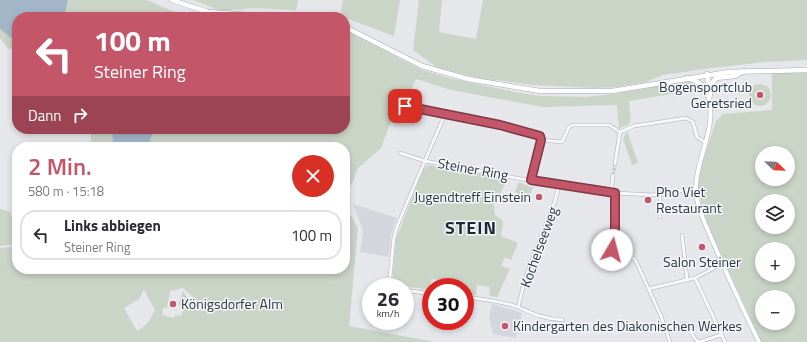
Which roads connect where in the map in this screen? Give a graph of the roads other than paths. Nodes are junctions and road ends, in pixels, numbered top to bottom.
1 (172, 0) edge
2 (208, 12) edge
3 (350, 29) edge
4 (807, 70) edge
5 (745, 71) junction
6 (707, 74) junction
7 (685, 78) junction
8 (710, 99) junction
9 (405, 106) dead end
10 (445, 114) junction
11 (620, 132) junction
12 (541, 140) junction
13 (706, 143) junction
14 (400, 153) dead end
15 (425, 160) junction
16 (615, 164) tunnel mouth
17 (613, 175) tunnel mouth
18 (531, 180) junction
19 (559, 186) junction
20 (696, 188) junction
21 (611, 193) junction
22 (615, 193) junction
23 (660, 194) junction
24 (660, 217) dead end
25 (682, 235) dead end
26 (722, 264) junction
27 (390, 278) edge
28 (695, 278) junction
29 (687, 279) junction
30 (648, 289) junction
31 (474, 298) edge
32 (518, 307) junction
33 (563, 320) dead end
34 (666, 328) junction
35 (721, 334) junction
36 (670, 342) edge
37 (699, 342) edge
38 (725, 342) edge
39 (759, 342) edge

1 - 2 main road
3 - 7 main road
4 - 5 main road
5 - 6 main road
5 - 8 main road
6 - 7 main road
6 - 8 main road
7 - 8 main road
8 - 13 street
9 - 10 street
10 - 12 street
10 - 15 street
11 - 12 street
11 - 13 street
11 - 16 street
12 - 18 street
13 - 20 street
14 - 15 street, Steiner Ring
15 - 18 street, Steiner Ring
15 - 27 street, Steiner Ring
17 - 21 street
18 - 19 street, Steiner Ring
19 - 21 street, Steiner Ring
19 - 32 street, Kochelseeweg
20 - 23 street, Steiner Ring
20 - 26 street
21 - 22 street, Steiner Ring
22 - 23 street, Steiner Ring
22 - 30 street
23 - 24 street
25 - 29 street
26 - 28 street
26 - 39 street
28 - 29 street
28 - 35 street
29 - 30 street
30 - 34 street
31 - 32 street
32 - 33 street
34 - 36 street
34 - 37 street
35 - 37 street
35 - 38 street

